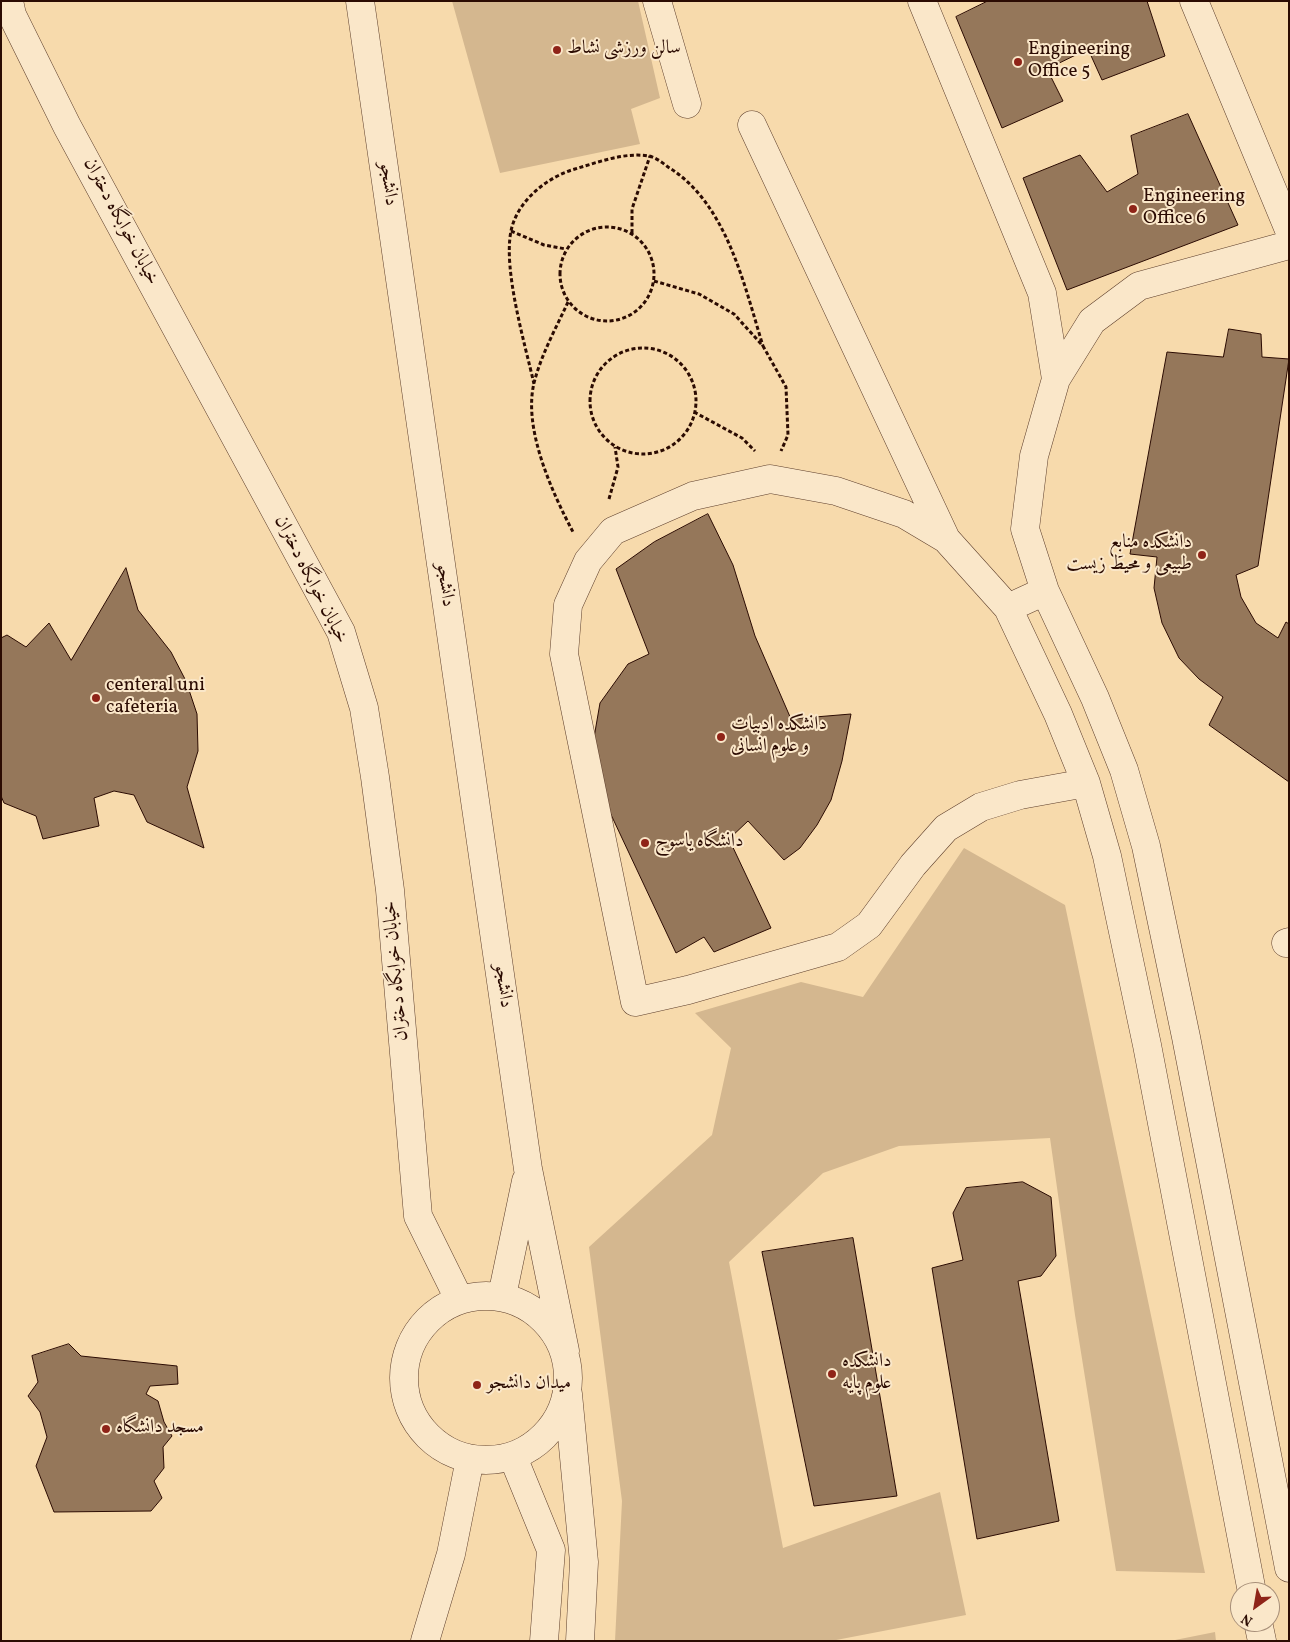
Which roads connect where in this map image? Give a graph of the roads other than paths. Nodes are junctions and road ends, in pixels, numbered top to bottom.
1 (9, 1) edge
2 (360, 1) edge
3 (658, 1) edge
4 (922, 1) edge
5 (1194, 1) edge
6 (687, 104) dead end
7 (752, 125) dead end
8 (1289, 230) edge
9 (1289, 245) edge
10 (1056, 379) junction
11 (946, 539) junction
12 (1045, 592) junction
13 (1008, 608) junction
14 (1086, 783) junction
15 (528, 1169) junction
16 (502, 1296) junction
17 (459, 1298) junction
18 (565, 1351) junction
19 (568, 1394) junction
20 (513, 1457) junction
21 (470, 1459) junction
22 (1289, 1568) edge
23 (1250, 1582) edge
24 (426, 1641) edge
25 (544, 1641) edge
26 (580, 1641) edge

1 - 17 street, خیابان خوابگاه دختران
2 - 15 street, دانشجو
3 - 6 street
4 - 10 street
5 - 8 street
7 - 11 street
9 - 10 street
10 - 12 street
11 - 13 street
11 - 14 street
12 - 13 street
12 - 22 street
13 - 14 street
14 - 23 street
15 - 16 street
15 - 18 street, دانشجو
16 - 17 street
16 - 18 street
17 - 21 street
18 - 19 street
19 - 20 street
19 - 26 street
20 - 21 street
20 - 25 street
21 - 24 street

